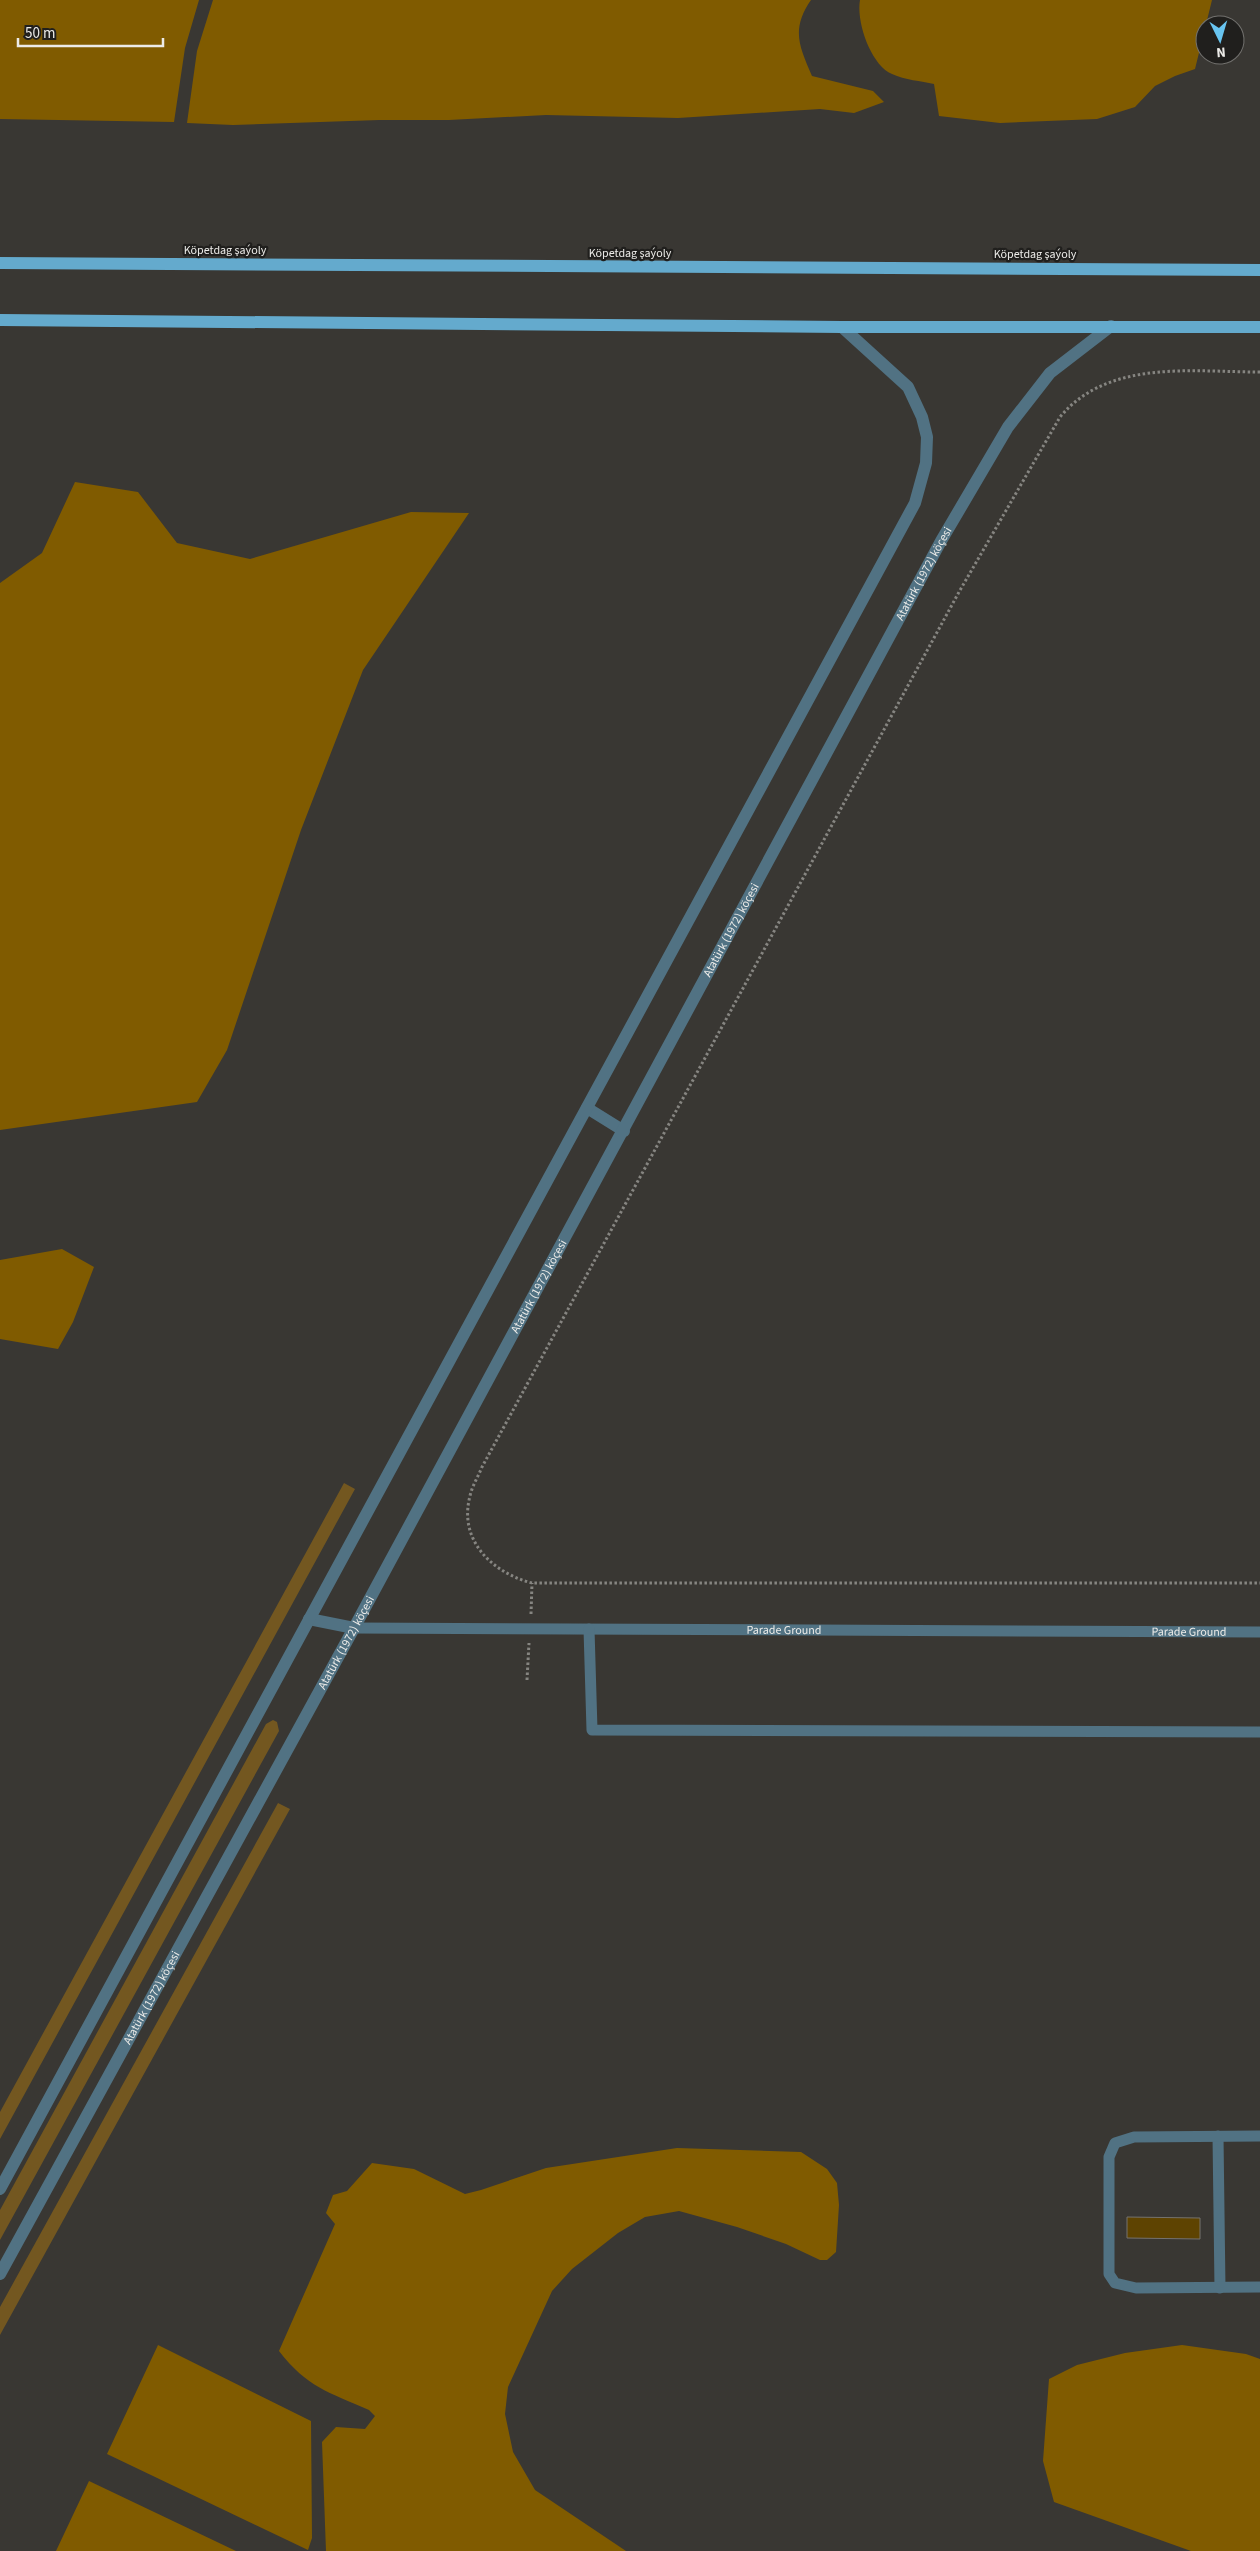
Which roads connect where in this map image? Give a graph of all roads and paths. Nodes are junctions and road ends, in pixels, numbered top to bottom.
1 (0, 263) edge
2 (1260, 270) edge
3 (0, 320) edge
4 (1111, 326) junction
5 (842, 327) junction
6 (1260, 327) edge
7 (1260, 372) edge
8 (586, 1108) junction
9 (624, 1131) junction
10 (1260, 1583) edge
11 (309, 1619) junction
12 (354, 1628) junction
13 (589, 1629) junction
14 (1260, 1632) edge
15 (1260, 1732) edge
16 (1218, 2136) junction
17 (1260, 2136) edge
18 (0, 2189) edge
19 (0, 2274) edge
20 (1220, 2288) junction
21 (1260, 2288) edge

1 - 2 main road, Köpetdag şaýoly
3 - 5 main road
4 - 5 main road
4 - 6 main road
4 - 9 street, Atatürk (1972) köçesi
5 - 8 street
7 - 10 path
8 - 9 street
8 - 11 street
9 - 12 street, Atatürk (1972) köçesi
11 - 12 street, Parade Ground
11 - 18 street
12 - 13 lane, Parade Ground
12 - 19 street, Atatürk (1972) köçesi
13 - 14 lane, Parade Ground
13 - 15 lane
16 - 17 lane
16 - 20 lane
16 - 20 lane
20 - 21 lane

